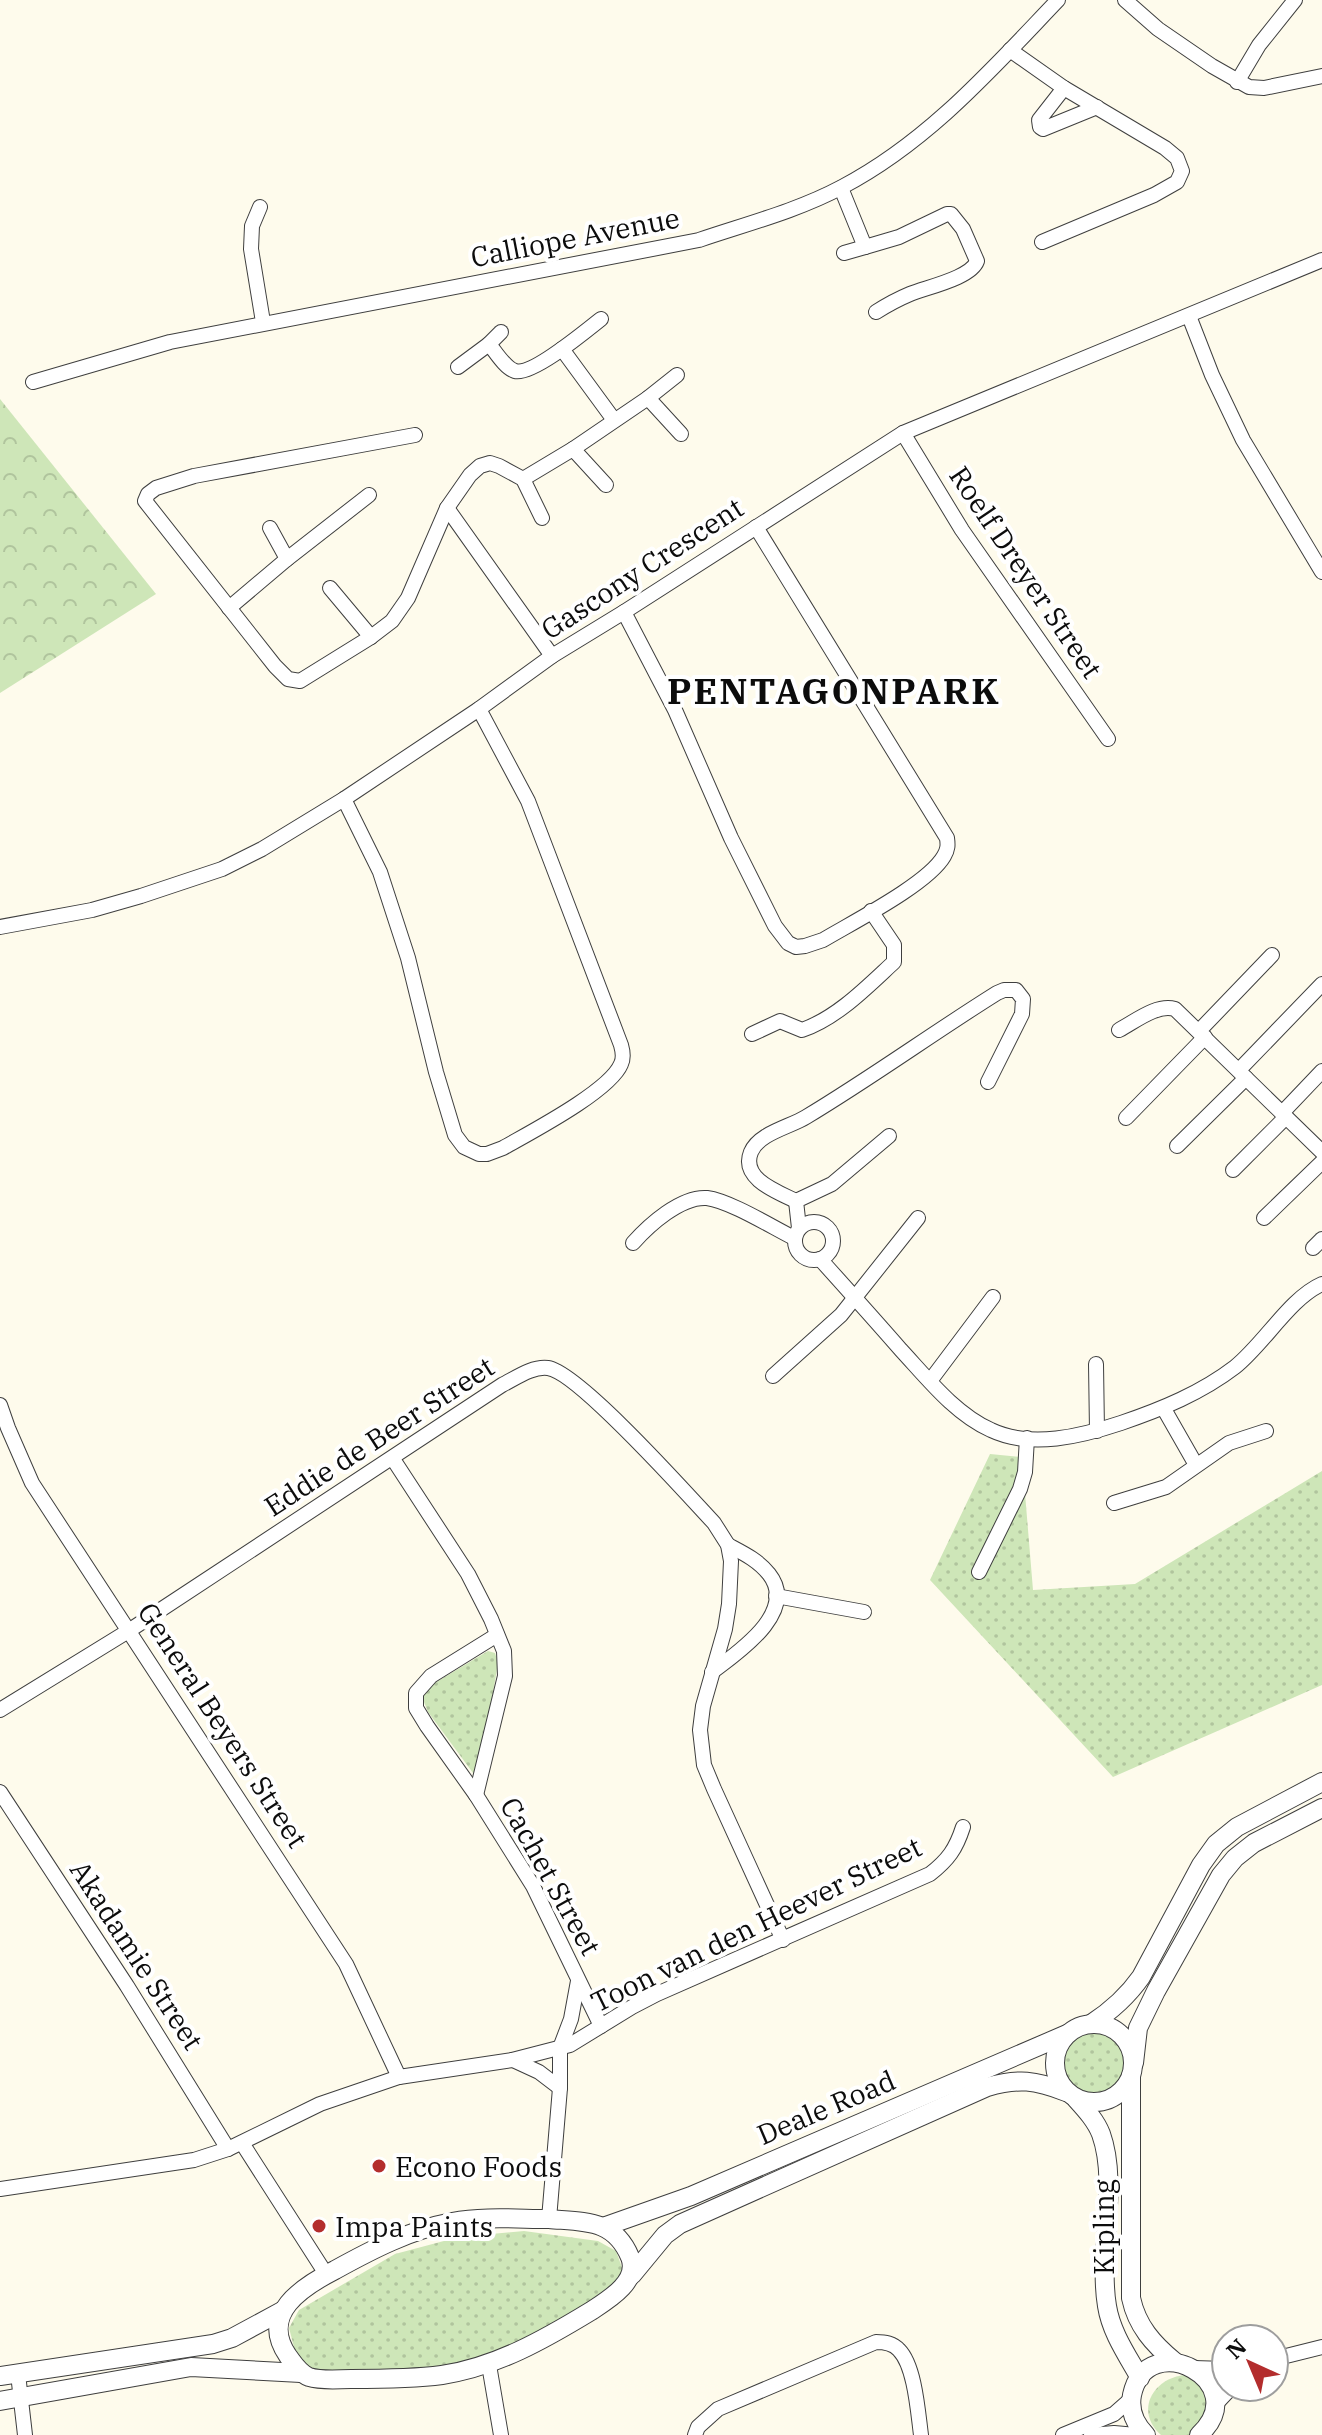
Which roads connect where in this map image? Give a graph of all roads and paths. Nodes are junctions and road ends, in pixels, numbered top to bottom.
1 (1058, 0) edge
2 (1125, 0) edge
3 (1295, 0) edge
4 (1010, 50) junction
5 (1322, 76) edge
6 (1237, 82) junction
7 (1064, 88) junction
8 (1097, 107) junction
9 (841, 188) junction
10 (260, 207) dead end
11 (1042, 242) dead end
12 (865, 247) junction
13 (844, 253) dead end
14 (1322, 260) edge
15 (876, 312) dead end
16 (1189, 316) junction
17 (601, 319) dead end
18 (263, 322) junction
19 (501, 332) dead end
20 (489, 344) junction
21 (562, 349) junction
22 (458, 367) dead end
23 (677, 375) dead end
24 (33, 382) dead end
25 (648, 398) junction
26 (614, 420) junction
27 (903, 433) junction
28 (681, 434) dead end
29 (415, 435) dead end
30 (573, 449) junction
31 (523, 479) junction
32 (606, 485) dead end
33 (369, 495) dead end
34 (447, 508) junction
35 (542, 518) dead end
36 (756, 527) junction
37 (270, 528) dead end
38 (287, 559) junction
39 (1322, 572) edge
40 (330, 588) dead end
41 (229, 608) junction
42 (624, 612) junction
43 (371, 637) junction
44 (552, 656) junction
45 (479, 709) junction
46 (1108, 739) dead end
47 (344, 799) junction
48 (871, 911) junction
49 (0, 927) edge
50 (1272, 955) dead end
51 (1322, 984) edge
52 (1119, 1030) dead end
53 (752, 1034) dead end
54 (1202, 1034) junction
55 (1322, 1071) edge
56 (1243, 1074) junction
57 (988, 1082) dead end
58 (1284, 1115) junction
59 (1126, 1118) dead end
60 (889, 1136) dead end
61 (1177, 1146) dead end
62 (1322, 1151) edge
63 (1322, 1162) edge
64 (1233, 1170) dead end
65 (796, 1201) junction
66 (918, 1218) dead end
67 (1264, 1218) dead end
68 (796, 1233) junction
69 (633, 1243) dead end
70 (820, 1259) junction
71 (1322, 1284) edge
72 (993, 1297) dead end
73 (854, 1298) junction
74 (1096, 1364) dead end
75 (773, 1376) dead end
76 (930, 1381) junction
77 (0, 1405) edge
78 (1164, 1409) junction
79 (1097, 1431) junction
80 (1266, 1431) dead end
81 (1027, 1438) junction
82 (393, 1459) junction
83 (1196, 1465) junction
84 (1114, 1503) dead end
85 (728, 1545) junction
86 (979, 1572) dead end
87 (776, 1596) junction
88 (864, 1612) dead end
89 (130, 1630) junction
90 (497, 1635) junction
91 (712, 1672) junction
92 (0, 1710) edge
93 (1322, 1782) edge
94 (0, 1792) edge
95 (476, 1795) junction
96 (1322, 1808) edge
97 (963, 1827) dead end
98 (783, 1940) junction
99 (578, 1981) junction
100 (1091, 2024) junction
101 (601, 2026) junction
102 (1067, 2034) junction
103 (560, 2048) junction
104 (512, 2060) junction
105 (1132, 2069) junction
106 (399, 2077) junction
107 (560, 2088) junction
108 (1071, 2095) junction
109 (235, 2146) junction
110 (0, 2189) edge
111 (549, 2219) junction
112 (606, 2226) junction
113 (326, 2274) junction
114 (632, 2275) junction
115 (282, 2311) junction
116 (1322, 2347) edge
117 (1290, 2356) edge
118 (1175, 2362) junction
119 (489, 2365) junction
120 (1194, 2368) junction
121 (1210, 2368) edge
122 (301, 2373) junction
123 (9, 2375) edge
124 (1140, 2378) junction
125 (22, 2399) junction
126 (1131, 2399) junction
127 (0, 2401) edge
128 (1222, 2403) edge
129 (1209, 2425) edge
130 (25, 2435) edge
131 (501, 2435) edge
132 (695, 2435) edge
133 (921, 2435) edge
134 (1063, 2435) edge
135 (1091, 2435) edge
136 (1136, 2435) edge
137 (1146, 2435) edge

1 - 4 street, Calliope Avenue
2 - 6 street
3 - 6 street
4 - 7 street
4 - 9 street, Calliope Avenue
5 - 6 street
7 - 8 street
7 - 8 street
8 - 11 street
9 - 12 street
9 - 18 street, Calliope Avenue
10 - 18 street
12 - 13 street
12 - 15 street
14 - 16 street, Gascony Crescent
16 - 27 street, Gascony Crescent
16 - 39 street
17 - 21 street
18 - 24 street, Calliope Avenue
19 - 20 street
20 - 21 street
20 - 22 street
21 - 26 street
23 - 25 street
25 - 26 street
25 - 28 street
26 - 30 street
27 - 36 street, Gascony Crescent
27 - 46 street, Roelf Dreyer Street
29 - 41 street
30 - 31 street
30 - 32 street
31 - 34 street
31 - 35 street
33 - 38 street
34 - 43 street
34 - 44 street
36 - 42 street, Gascony Crescent
36 - 48 street
37 - 38 street
38 - 41 street
40 - 43 street
41 - 43 street
42 - 44 street, Gascony Crescent
42 - 48 street
44 - 45 street, Gascony Crescent
45 - 47 street, Gascony Crescent
45 - 47 street
47 - 49 street, Gascony Crescent
48 - 53 street
50 - 54 street
51 - 56 street
52 - 54 street
54 - 56 street
54 - 59 street
55 - 58 street
56 - 58 street
56 - 61 street
57 - 65 street
58 - 62 street
58 - 64 street
60 - 65 street
63 - 67 street
65 - 68 street
66 - 73 street
68 - 69 street
68 - 70 street
68 - 70 street
70 - 73 street
71 - 78 street
72 - 76 street
73 - 75 street
73 - 76 street
74 - 79 street
76 - 81 street
77 - 89 street, General Beyers Street
78 - 79 street
78 - 83 street
79 - 81 street
80 - 83 street
81 - 86 street
82 - 85 street, Eddie de Beer Street
82 - 89 street, Eddie de Beer Street
82 - 90 street, Cachet Street
83 - 84 street
85 - 87 street
85 - 91 street
87 - 88 street
87 - 91 street
89 - 92 street, Eddie de Beer Street
89 - 106 street, General Beyers Street
90 - 95 street, Cachet Street
90 - 95 street, Cachet Street
91 - 98 street
93 - 100 street
94 - 109 street, Akadamie Street
95 - 99 street, Cachet Street
96 - 105 street
97 - 98 street, Toon van den Heever Street
98 - 101 street, Toon van den Heever Street
99 - 101 street, Cachet Street
99 - 103 street
100 - 102 street
100 - 105 street
101 - 103 street, Toon van den Heever Street
102 - 108 street
102 - 112 street, Deale Road
103 - 104 street, Toon van den Heever Street
103 - 107 street
104 - 106 street, Toon van den Heever Street
104 - 107 street
105 - 108 street
105 - 118 street, Kipling
106 - 109 street, Toon van den Heever Street
107 - 111 street
108 - 114 street, Deale Road
108 - 124 street, Kipling
109 - 110 street, Toon van den Heever Street
109 - 113 street, Akadamie Street
111 - 112 street, Deale Road
111 - 113 street, Deale Road
112 - 114 street
113 - 115 street, Deale Road
114 - 119 street, Deale Road
115 - 122 street
115 - 123 street, Deale Road
116 - 117 street
118 - 120 street
118 - 124 street
119 - 122 street, Deale Road
119 - 131 street
120 - 121 street
120 - 129 street
122 - 125 street, Deale Road
123 - 125 street
124 - 126 street
125 - 127 street, Deale Road
125 - 130 street
126 - 134 street
126 - 137 street
128 - 129 street
132 - 133 street
135 - 136 street

